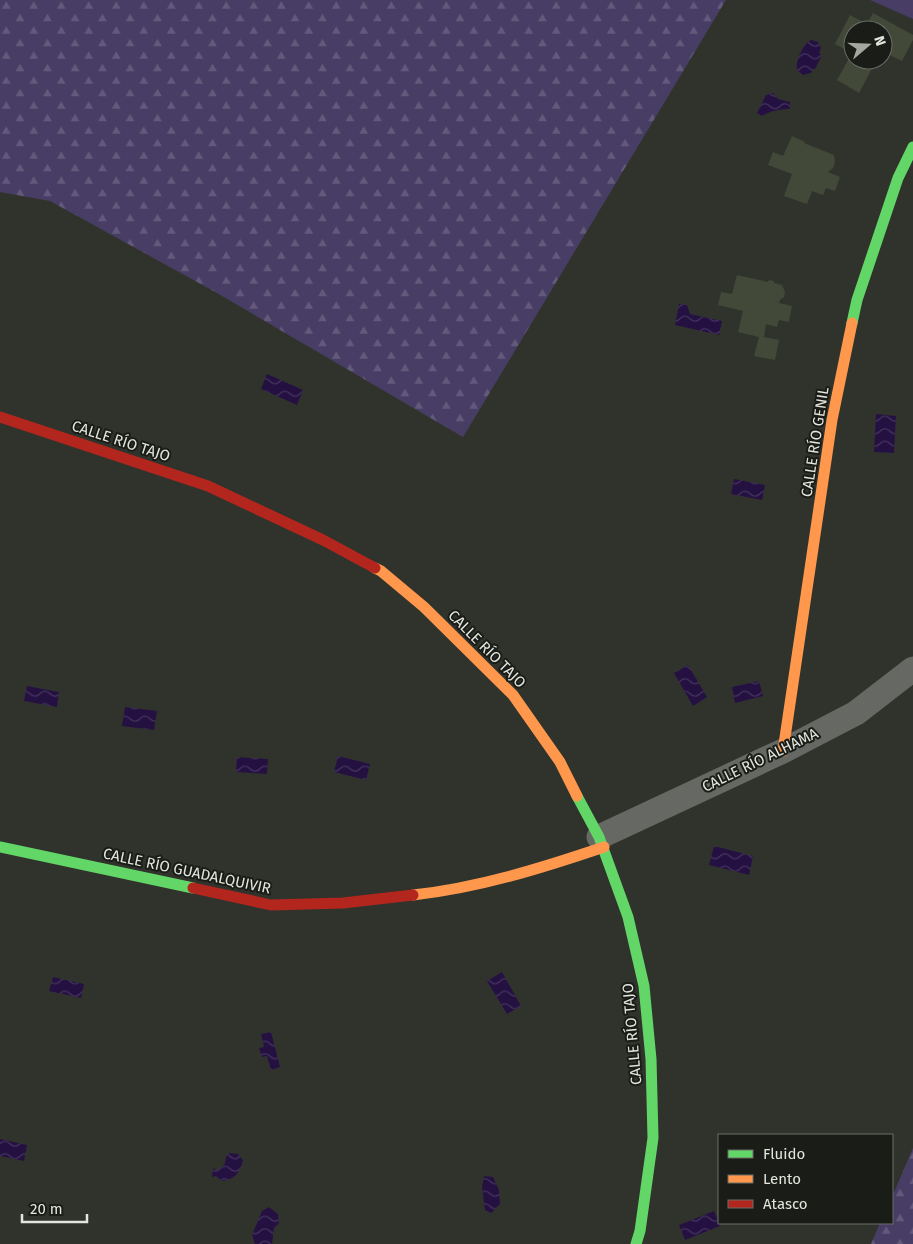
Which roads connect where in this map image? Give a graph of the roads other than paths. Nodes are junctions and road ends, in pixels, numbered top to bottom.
1 (913, 147) edge
2 (0, 417) edge
3 (913, 670) edge
4 (783, 751) junction
5 (601, 842) junction
6 (0, 847) edge
7 (636, 1244) edge

1 - 4 street, CALLE RÍO GENIL
2 - 5 street, CALLE RÍO TAJO
3 - 4 street, CALLE RÍO ALHAMA
4 - 5 street, CALLE RÍO ALHAMA
5 - 6 street, CALLE RÍO GUADALQUIVIR
5 - 7 street, CALLE RÍO TAJO

